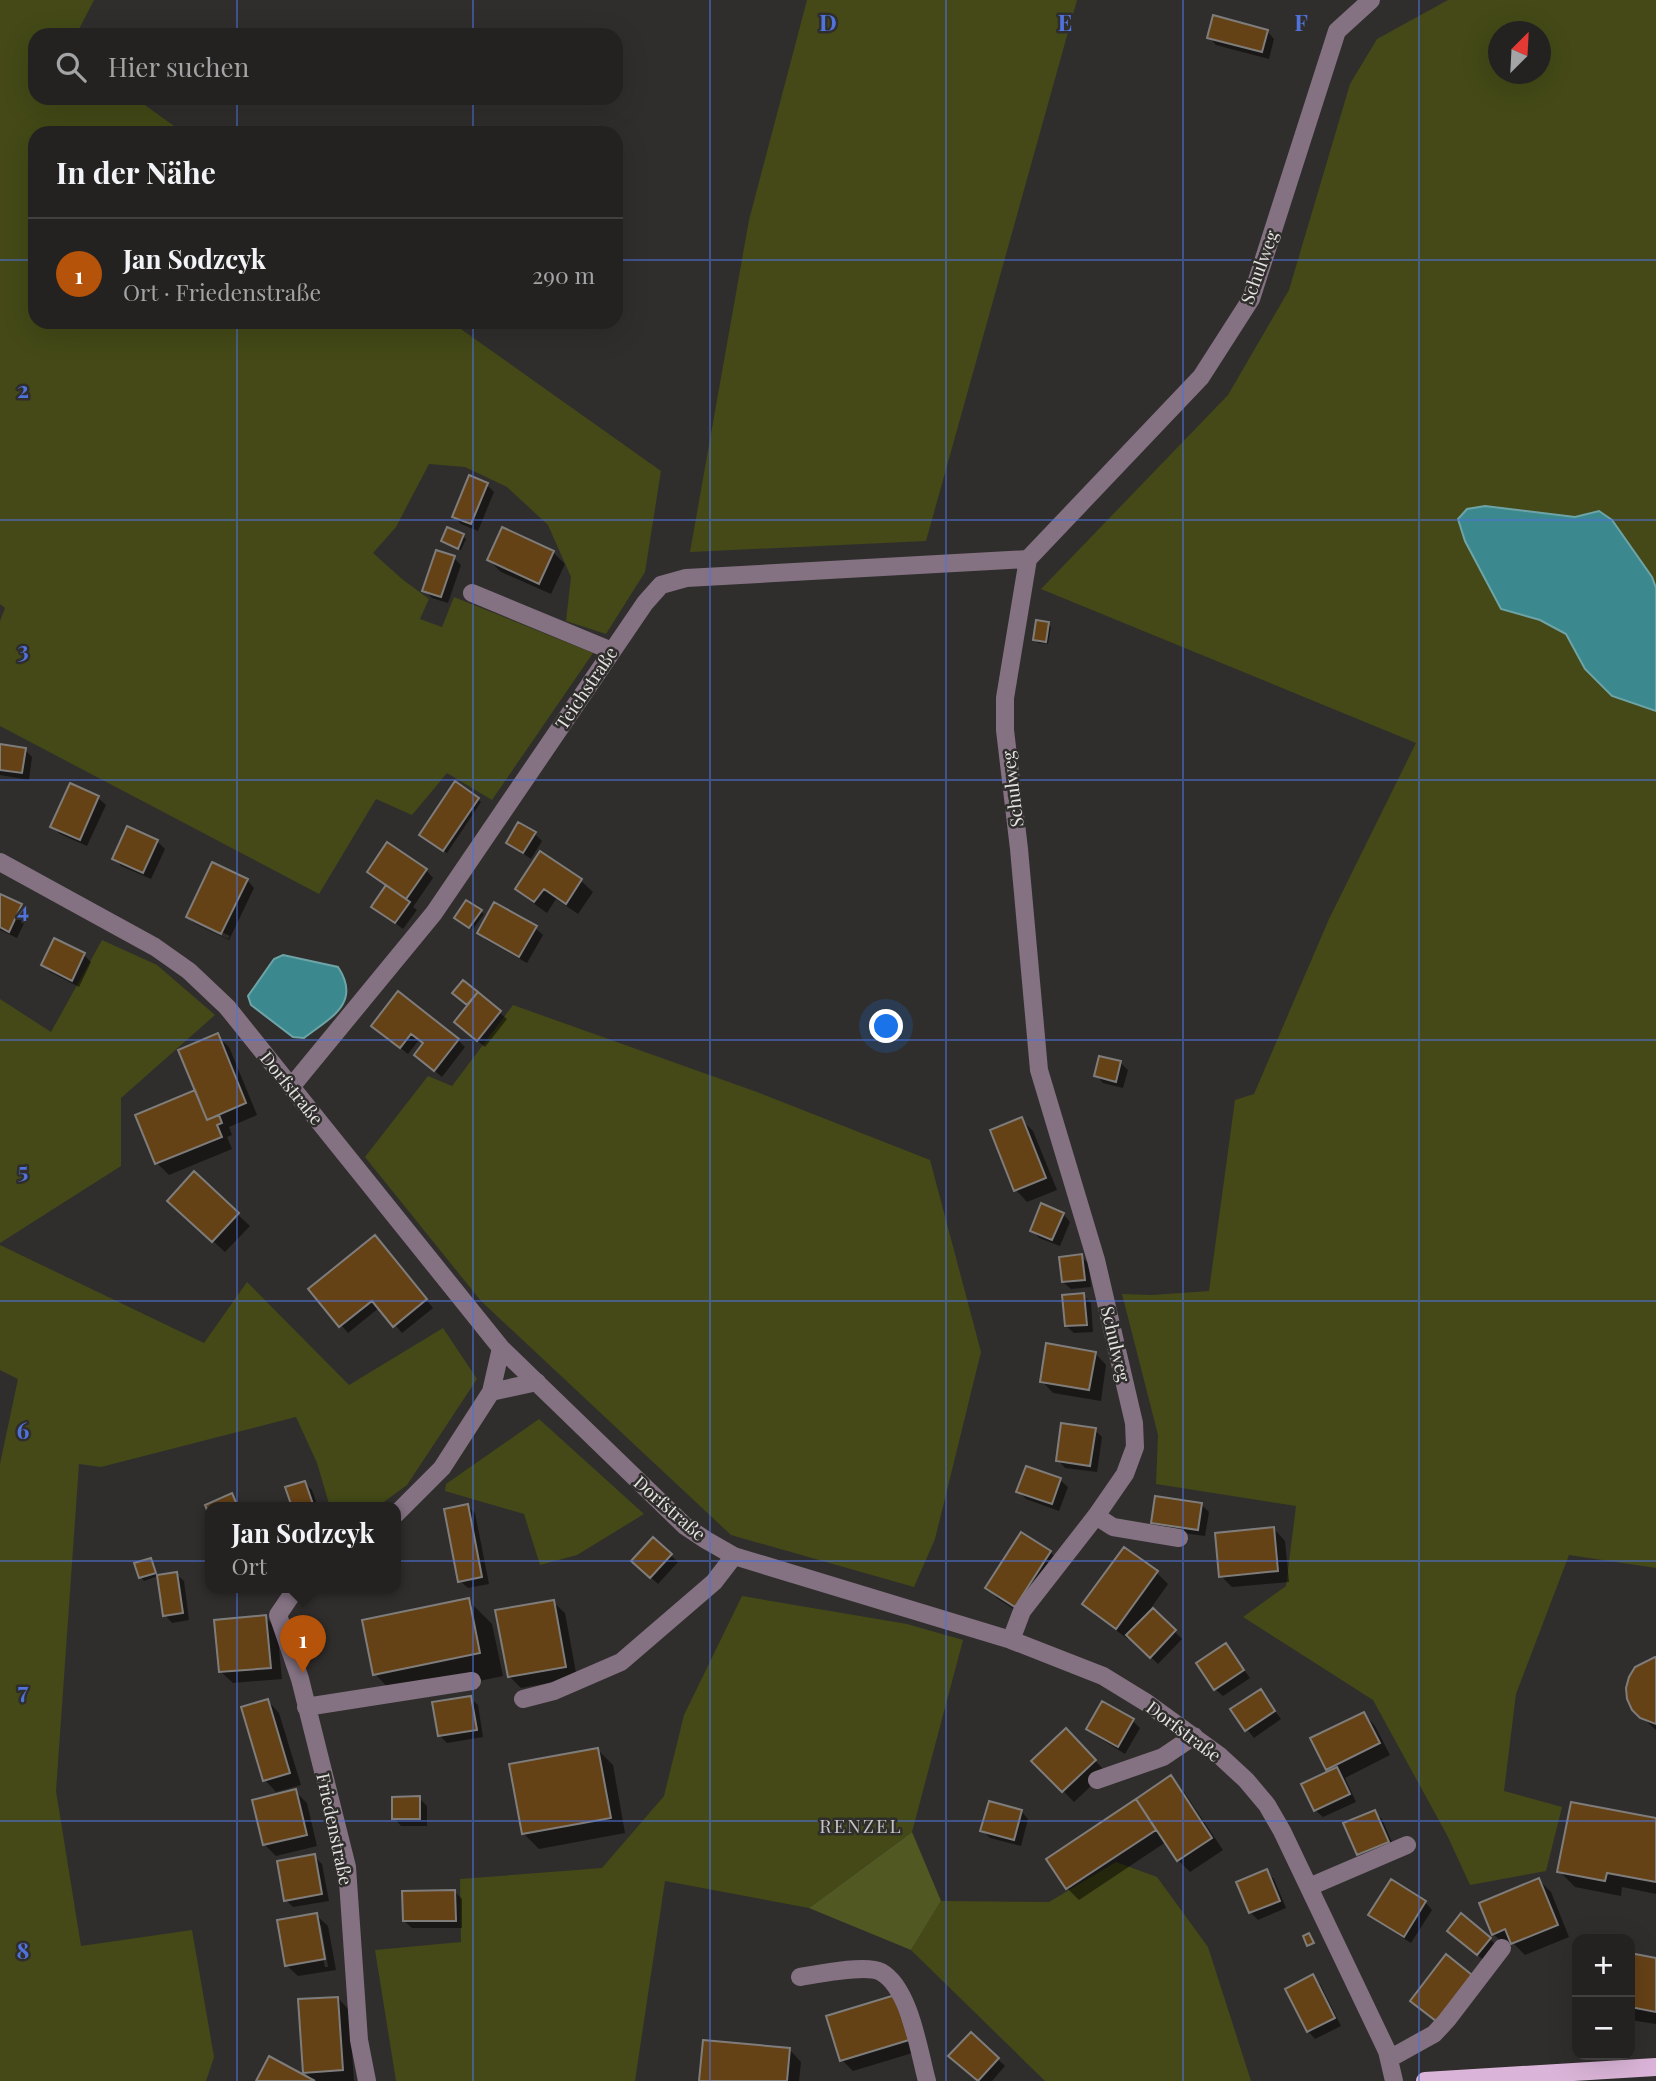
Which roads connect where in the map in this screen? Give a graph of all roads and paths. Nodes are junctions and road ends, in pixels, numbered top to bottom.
1 (1371, 0) edge
2 (1028, 559) junction
3 (472, 593) dead end
4 (612, 651) junction
5 (0, 862) edge
6 (291, 1087) junction
7 (501, 1348) junction
8 (537, 1382) junction
9 (491, 1392) junction
10 (401, 1509) edge
11 (1096, 1516) junction
12 (1179, 1538) dead end
13 (734, 1556) junction
14 (293, 1593) edge
15 (1011, 1640) junction
16 (472, 1681) dead end
17 (523, 1699) dead end
18 (306, 1707) junction
19 (1194, 1736) junction
20 (1097, 1780) dead end
21 (1407, 1844) dead end
22 (1310, 1887) junction
23 (1502, 1948) dead end
24 (800, 1977) dead end
25 (1389, 2059) junction
26 (1656, 2067) edge
27 (367, 2081) edge
28 (927, 2081) edge
29 (1394, 2081) edge
30 (1425, 2081) edge

1 - 2 street, Schulweg
2 - 4 street, Teichstraße
2 - 11 street, Schulweg
3 - 4 street
4 - 6 street, Teichstraße
5 - 6 street, Dorfstraße
6 - 7 street, Dorfstraße
7 - 8 street, Dorfstraße
7 - 9 street
8 - 9 street
8 - 13 street, Dorfstraße
9 - 10 street
11 - 12 street
11 - 15 street, Schulweg
13 - 15 street, Dorfstraße
13 - 17 street
14 - 18 street, Friedenstraße
15 - 19 street, Dorfstraße
16 - 18 street
18 - 27 street, Friedenstraße
19 - 20 street
19 - 22 street, Dorfstraße
21 - 22 street
22 - 25 street, Dorfstraße
23 - 25 street
24 - 28 street
25 - 29 street, Dorfstraße
26 - 30 main road

